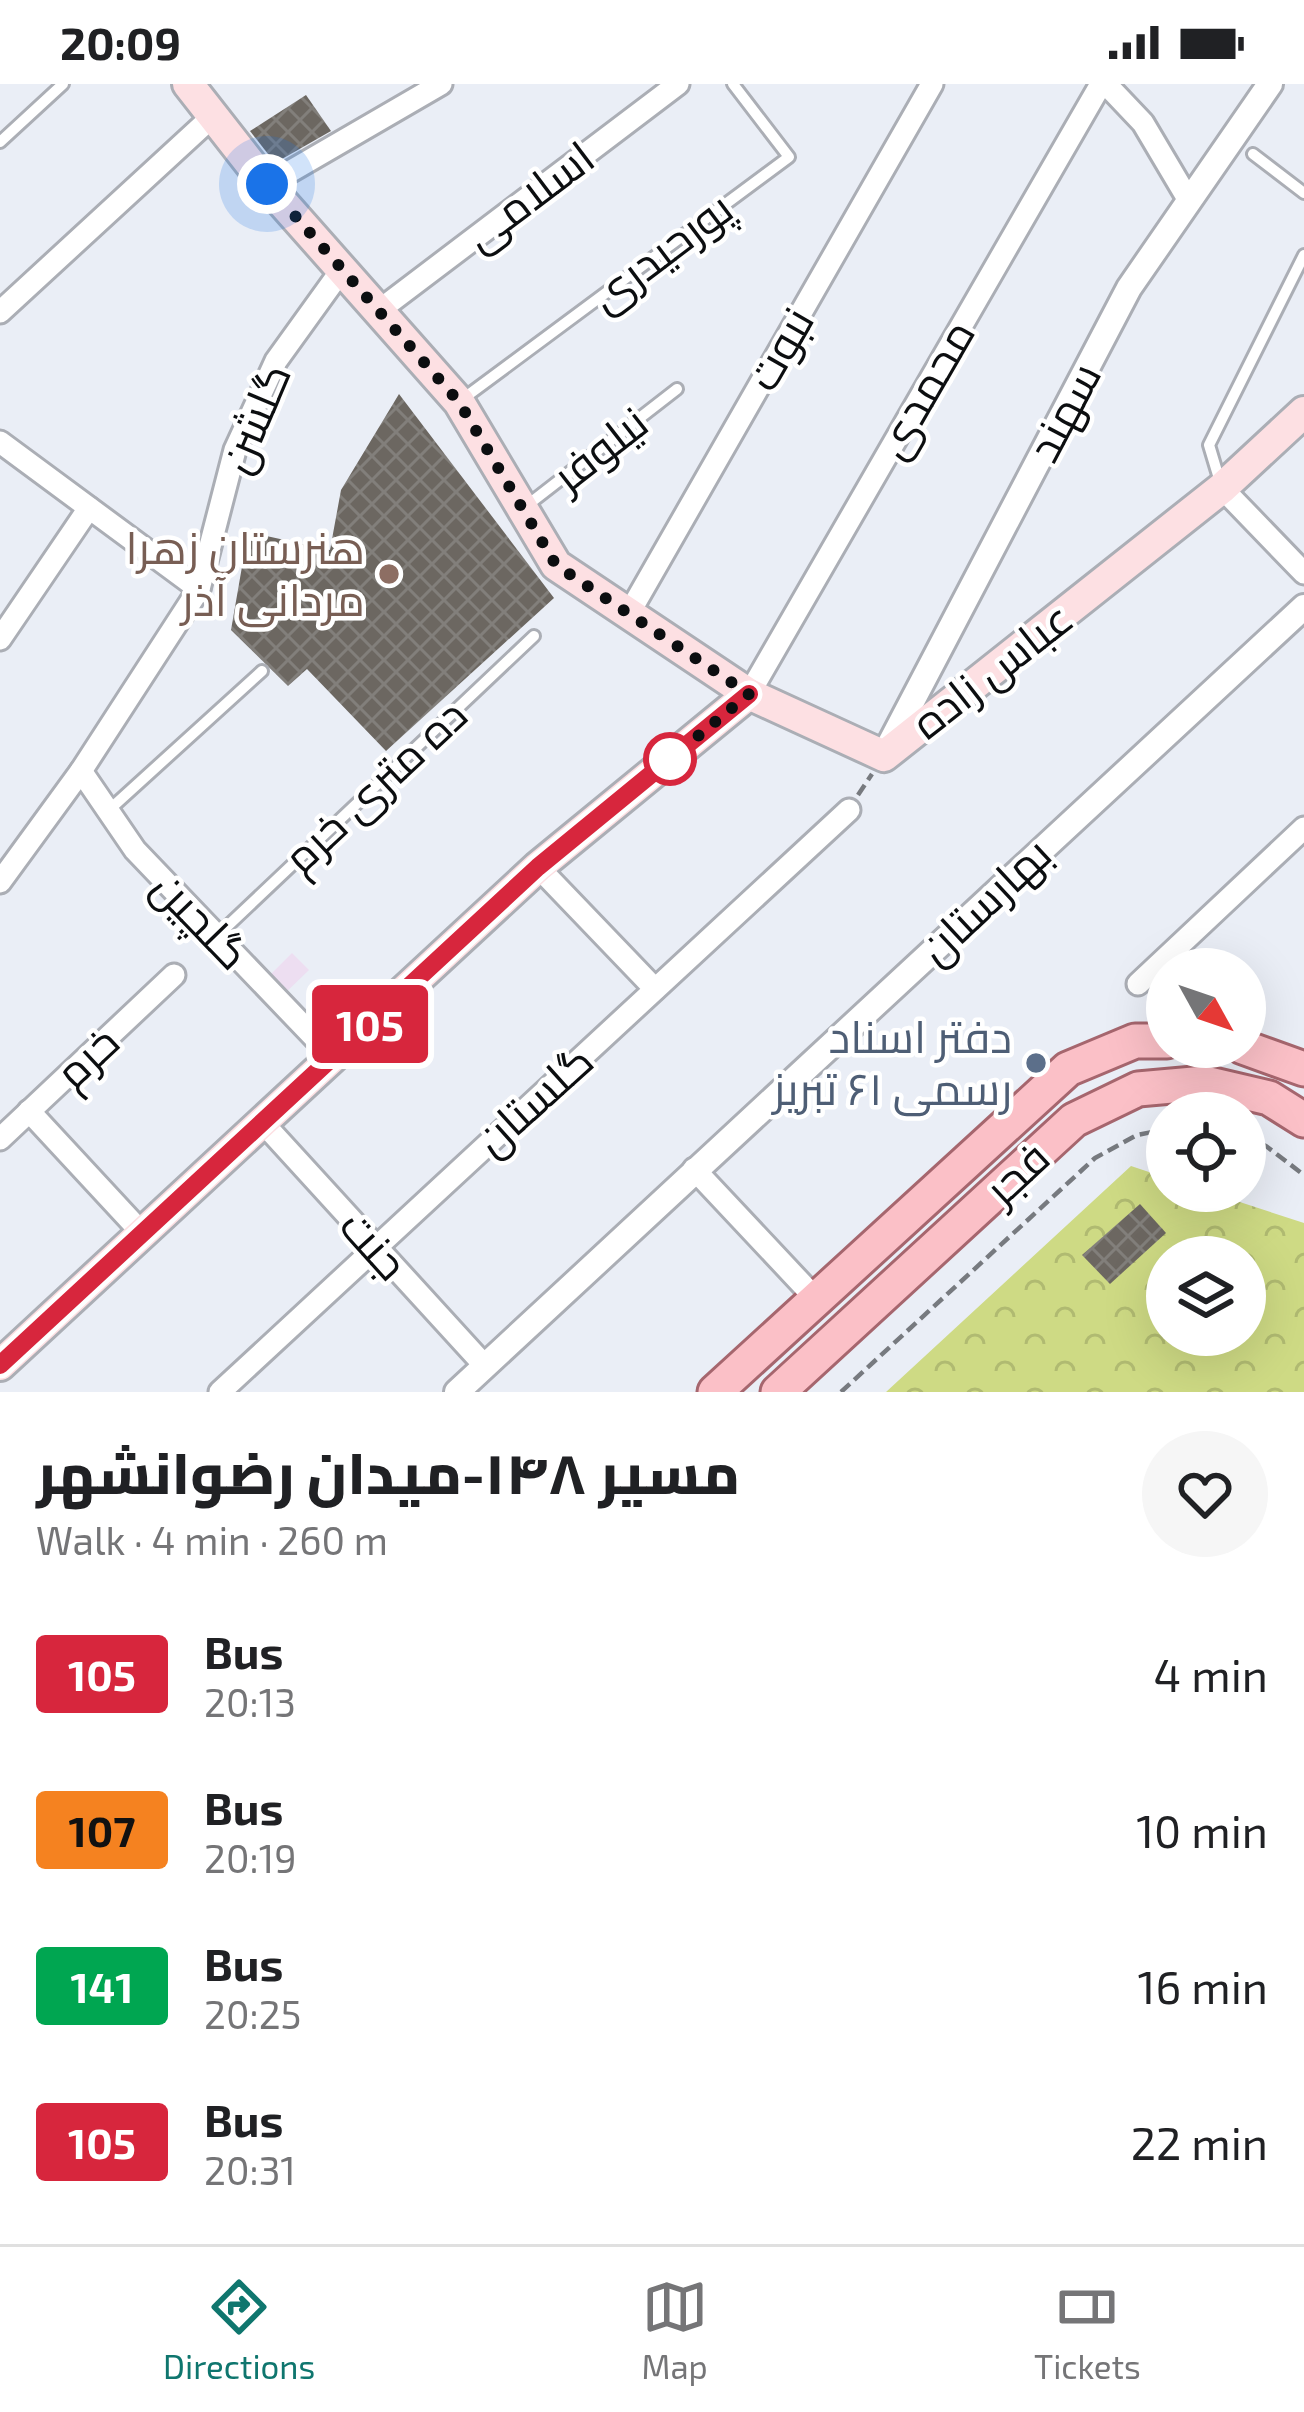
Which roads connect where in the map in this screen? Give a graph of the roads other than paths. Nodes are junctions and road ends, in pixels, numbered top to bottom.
1 (63, 84) edge
2 (188, 84) edge
3 (441, 84) edge
4 (678, 84) edge
5 (733, 84) edge
6 (932, 84) edge
7 (1104, 84) edge
8 (1270, 84) edge
9 (213, 116) junction
10 (0, 142) edge
11 (1252, 154) dead end
12 (267, 184) junction
13 (1304, 193) edge
14 (1188, 199) junction
15 (1304, 255) edge
16 (343, 268) junction
17 (380, 309) junction
18 (0, 312) edge
19 (677, 389) dead end
20 (459, 402) junction
21 (1304, 412) edge
22 (0, 442) edge
23 (1222, 488) junction
24 (89, 508) junction
25 (522, 509) junction
26 (1304, 573) edge
27 (199, 589) junction
28 (1304, 607) edge
29 (628, 615) junction
30 (534, 636) dead end
31 (0, 639) edge
32 (262, 671) dead end
33 (749, 694) junction
34 (884, 755) junction
35 (81, 771) junction
36 (849, 810) road end
37 (106, 812) junction
38 (1304, 828) edge
39 (538, 867) junction
40 (0, 882) edge
41 (216, 936) junction
42 (174, 975) dead end
43 (1138, 984) dead end
44 (656, 989) junction
45 (1146, 1041) edge
46 (1266, 1055) edge
47 (334, 1058) junction
48 (1304, 1069) edge
49 (29, 1111) junction
50 (1304, 1120) edge
51 (264, 1124) junction
52 (0, 1139) edge
53 (694, 1169) junction
54 (143, 1234) junction
55 (375, 1246) junction
56 (816, 1299) junction
57 (846, 1330) junction
58 (0, 1365) edge
59 (485, 1366) junction
60 (220, 1392) edge
61 (457, 1392) edge
62 (715, 1392) edge
63 (778, 1392) edge

1 - 10 lane
2 - 9 main road, عباس زاده
3 - 12 street
4 - 17 street, اسلامی
5 - 20 lane, پورحیدری
6 - 29 street, نبوت
7 - 14 street
7 - 33 street, محمدی
8 - 14 street, سهند
9 - 12 main road, عباس زاده
9 - 18 street
11 - 13 lane
12 - 16 main road, عباس زاده
14 - 34 street, سهند
15 - 23 lane
16 - 17 main road, عباس زاده
16 - 27 street, گلشن
17 - 20 main road, عباس زاده
19 - 25 lane, نیلوفر
20 - 25 main road, عباس زاده
21 - 23 main road, عباس زاده
22 - 24 street
23 - 26 street
23 - 34 main road, عباس زاده
24 - 27 street
24 - 31 street
25 - 29 main road, عباس زاده
27 - 35 street, گلشن
28 - 53 street, بهارستان
29 - 33 main road, عباس زاده
30 - 41 lane, ده متری خرم
32 - 37 lane
33 - 34 main road, عباس زاده
33 - 39 main road
35 - 37 street, گلچین
35 - 40 street, گلشن
36 - 44 street, گلستان
37 - 41 street, گلچین
38 - 43 street
39 - 44 street
39 - 47 main road
41 - 47 street, گلچین
42 - 49 street, خرم
44 - 55 street, گلستان
45 - 56 main road, فجر
46 - 48 main road
47 - 51 main road
49 - 52 street, خرم
49 - 54 street
50 - 57 main road, فجر
51 - 54 main road
51 - 55 street, جنت
53 - 56 street
53 - 59 street, بهارستان
54 - 58 main road
55 - 59 street, جنت
55 - 60 street, گلستان
56 - 57 main road
56 - 62 main road, فجر
57 - 63 main road, فجر
59 - 61 street, بهارستان

